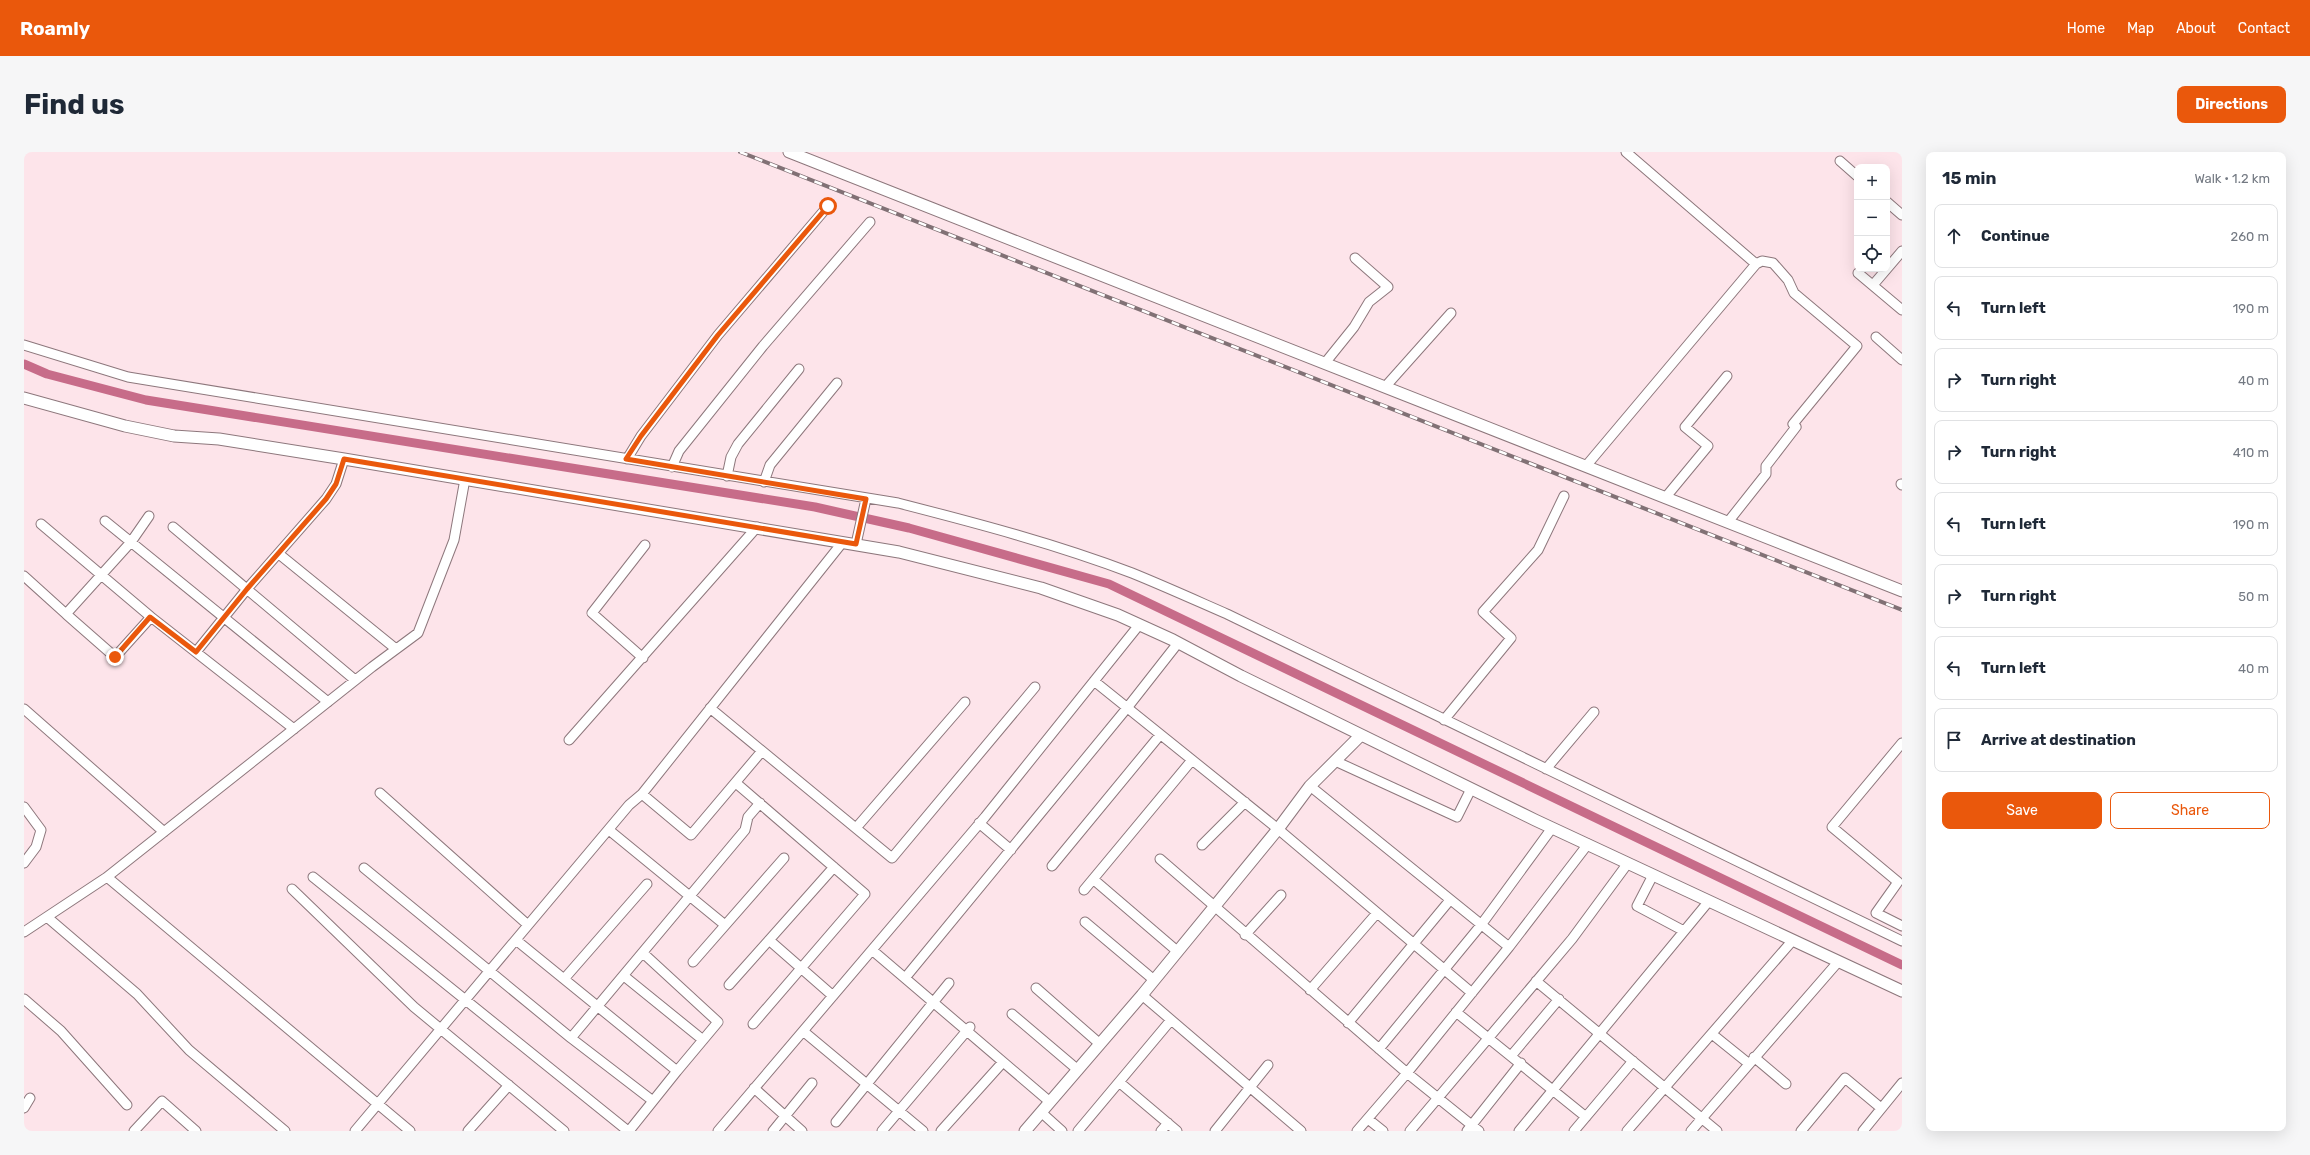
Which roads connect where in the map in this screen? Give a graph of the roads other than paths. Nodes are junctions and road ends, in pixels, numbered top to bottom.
1 (789, 152) edge
2 (1626, 152) edge
3 (1840, 161) dead end
4 (1854, 173) edge
5 (1890, 205) edge
6 (828, 206) dead end
7 (1902, 215) edge
8 (870, 222) dead end
9 (1902, 251) edge
10 (1355, 258) dead end
11 (1756, 264) junction
12 (1858, 273) dead end
13 (1873, 285) junction
14 (1902, 310) edge
15 (1451, 313) dead end
16 (1876, 337) dead end
17 (24, 345) edge
18 (1902, 360) edge
19 (1325, 363) junction
20 (799, 369) dead end
21 (1727, 376) dead end
22 (837, 383) dead end
23 (1385, 387) junction
24 (24, 398) edge
25 (344, 459) junction
26 (626, 459) junction
27 (1586, 466) junction
28 (672, 467) junction
29 (727, 476) junction
30 (465, 479) junction
31 (764, 482) junction
32 (1564, 496) dead end
33 (1665, 498) junction
34 (866, 501) junction
35 (149, 516) dead end
36 (105, 522) dead end
37 (1728, 522) junction
38 (41, 524) dead end
39 (173, 527) dead end
40 (757, 527) junction
41 (857, 539) junction
42 (131, 542) junction
43 (842, 543) junction
44 (645, 545) dead end
45 (279, 554) junction
46 (101, 575) junction
47 (24, 576) edge
48 (247, 589) junction
49 (1902, 591) edge
50 (66, 614) junction
51 (150, 617) junction
52 (224, 618) junction
53 (1139, 625) junction
54 (1178, 643) junction
55 (396, 649) junction
56 (196, 652) junction
57 (643, 658) junction
58 (355, 680) junction
59 (1094, 681) junction
60 (1035, 687) dead end
61 (328, 702) junction
62 (966, 702) dead end
63 (710, 708) junction
64 (1127, 708) junction
65 (24, 709) edge
66 (1594, 712) dead end
67 (1444, 720) junction
68 (294, 729) junction
69 (1160, 735) junction
70 (1361, 735) junction
71 (569, 740) dead end
72 (1902, 743) edge
73 (762, 751) junction
74 (1192, 760) junction
75 (1335, 761) junction
76 (1546, 769) junction
77 (736, 783) junction
78 (1310, 786) junction
79 (1471, 789) junction
80 (380, 793) dead end
81 (642, 794) junction
82 (1245, 802) junction
83 (760, 803) junction
84 (24, 807) edge
85 (979, 823) junction
86 (856, 828) junction
87 (1552, 828) junction
88 (1278, 829) junction
89 (608, 830) junction
90 (164, 832) junction
91 (1588, 844) junction
92 (1202, 845) dead end
93 (1011, 850) junction
94 (784, 858) dead end
95 (1160, 859) dead end
96 (24, 862) edge
97 (1628, 863) junction
98 (1052, 866) dead end
99 (834, 867) junction
100 (364, 868) dead end
101 (1653, 875) junction
102 (107, 877) junction
103 (313, 877) dead end
104 (1093, 878) junction
105 (647, 884) dead end
106 (292, 889) dead end
107 (1084, 890) dead end
108 (1281, 895) dead end
109 (690, 896) junction
110 (1450, 900) junction
111 (1709, 901) junction
112 (1214, 907) junction
113 (1377, 913) junction
114 (47, 916) junction
115 (1085, 922) dead end
116 (528, 925) junction
117 (1481, 925) junction
118 (725, 926) junction
119 (1902, 926) edge
120 (1684, 931) junction
121 (24, 932) edge
122 (1245, 934) junction
123 (516, 940) junction
124 (769, 940) junction
125 (1793, 940) junction
126 (1902, 941) edge
127 (1413, 944) junction
128 (1509, 947) junction
129 (872, 950) junction
130 (1177, 952) junction
131 (643, 953) junction
132 (693, 962) dead end
133 (1838, 962) junction
134 (800, 968) junction
135 (1444, 970) junction
136 (490, 971) junction
137 (624, 976) junction
138 (905, 978) junction
139 (564, 979) junction
140 (1154, 980) junction
141 (1536, 981) junction
142 (949, 983) dead end
143 (730, 985) dead end
144 (1036, 988) dead end
145 (1310, 990) junction
146 (1902, 991) edge
147 (1472, 993) junction
148 (1142, 995) junction
149 (833, 996) junction
150 (24, 999) edge
151 (465, 1000) junction
152 (1559, 1000) junction
153 (933, 1002) junction
154 (598, 1007) junction
155 (1456, 1012) junction
156 (1012, 1014) dead end
157 (1171, 1020) junction
158 (1348, 1023) junction
159 (753, 1024) dead end
160 (441, 1029) junction
161 (968, 1029) junction
162 (803, 1031) junction
163 (1600, 1033) junction
164 (1712, 1034) junction
165 (1488, 1037) junction
166 (571, 1038) junction
167 (703, 1040) junction
168 (1100, 1044) junction
169 (1379, 1049) junction
170 (1511, 1056) junction
171 (1751, 1060) junction
172 (1633, 1061) junction
173 (1003, 1062) junction
174 (1521, 1064) junction
175 (1268, 1065) dead end
176 (1078, 1070) junction
177 (677, 1071) junction
178 (1407, 1073) junction
179 (1119, 1082) junction
180 (812, 1083) dead end
181 (1902, 1083) edge
182 (866, 1084) junction
183 (1786, 1084) dead end
184 (508, 1085) junction
185 (1664, 1086) junction
186 (754, 1088) junction
187 (1249, 1088) junction
188 (1553, 1090) junction
189 (1437, 1097) junction
190 (30, 1098) dead end
191 (653, 1101) junction
192 (1050, 1102) junction
193 (378, 1104) junction
194 (127, 1105) dead end
195 (24, 1108) edge
196 (1881, 1108) junction
197 (899, 1111) junction
198 (1042, 1113) junction
199 (785, 1116) junction
200 (1586, 1117) junction
201 (1702, 1118) junction
202 (1368, 1119) junction
203 (836, 1122) dead end
204 (1168, 1123) junction
205 (1472, 1129) edge
206 (134, 1131) edge
207 (196, 1131) edge
208 (285, 1131) edge
209 (355, 1131) edge
210 (410, 1131) edge
211 (468, 1131) edge
212 (564, 1131) edge
213 (628, 1131) edge
214 (718, 1131) edge
215 (773, 1131) edge
216 (802, 1131) edge
217 (882, 1131) edge
218 (923, 1131) edge
219 (942, 1131) edge
220 (1025, 1131) edge
221 (1062, 1131) edge
222 (1078, 1131) edge
223 (1161, 1131) edge
224 (1177, 1131) edge
225 (1215, 1131) edge
226 (1301, 1131) edge
227 (1357, 1131) edge
228 (1383, 1131) edge
229 (1410, 1131) edge
230 (1519, 1131) edge
231 (1574, 1131) edge
232 (1627, 1131) edge
233 (1691, 1131) edge
234 (1717, 1131) edge
235 (1801, 1131) edge
236 (1862, 1131) edge

1 - 19 street
2 - 11 street
3 - 4 street
5 - 7 street
6 - 26 street
8 - 28 street
9 - 13 street
10 - 19 street
11 - 27 street
11 - 37 street
12 - 13 street
13 - 14 street
15 - 23 street
16 - 18 street
17 - 26 street
19 - 23 street
20 - 29 street
21 - 33 street
22 - 31 street
23 - 27 street
24 - 25 street
25 - 30 street
25 - 45 street
26 - 28 street
27 - 33 street
28 - 29 street
29 - 31 street
30 - 40 street
30 - 55 street
31 - 34 street
32 - 67 street
33 - 37 street
34 - 41 street
34 - 67 street
35 - 42 street
36 - 42 street
37 - 49 street
38 - 46 street
39 - 48 street
40 - 43 street
40 - 57 street
41 - 43 street
41 - 53 street
42 - 46 street
42 - 52 street
43 - 63 street
44 - 57 street
45 - 48 street
45 - 55 street
46 - 50 street
46 - 51 street
47 - 50 street
48 - 52 street
48 - 58 street
50 - 51 street
51 - 56 street
52 - 56 street
52 - 61 street
53 - 54 street
53 - 59 street
54 - 64 street
54 - 70 street
55 - 58 street
56 - 68 street
57 - 71 street
58 - 61 street
59 - 64 street
59 - 85 street
60 - 86 street
61 - 68 street
62 - 86 street
63 - 73 street
63 - 81 street
64 - 69 street
64 - 93 street
65 - 90 street
66 - 76 street
67 - 76 street
68 - 90 street
69 - 74 street
69 - 98 street
70 - 75 street
70 - 79 street
72 - 119 street
73 - 77 street
73 - 86 street
74 - 82 street
74 - 104 street
75 - 78 street
75 - 79 street
76 - 126 street
77 - 81 street
77 - 83 street
78 - 88 street
78 - 110 street
79 - 87 street
80 - 116 street
81 - 89 street
82 - 88 street
82 - 92 street
83 - 99 street
83 - 109 street
84 - 96 street
85 - 93 street
85 - 129 street
87 - 91 street
87 - 117 street
88 - 112 street
88 - 113 street
89 - 109 street
89 - 116 street
90 - 102 street
91 - 97 street
91 - 128 street
93 - 138 street
94 - 118 street
95 - 112 street
97 - 101 street
97 - 141 street
99 - 124 street
99 - 134 street
100 - 136 street
101 - 111 street
101 - 120 street
102 - 114 street
102 - 193 street
103 - 151 street
104 - 107 street
104 - 130 street
105 - 139 street
106 - 160 street
108 - 122 street
109 - 118 street
109 - 131 street
110 - 117 street
110 - 127 street
111 - 120 street
111 - 125 street
112 - 122 street
112 - 130 street
113 - 127 street
113 - 145 street
114 - 121 street
114 - 208 street
115 - 140 street
116 - 123 street
117 - 128 street
117 - 135 street
118 - 132 street
120 - 163 street
122 - 145 street
123 - 136 street
123 - 139 street
124 - 134 street
124 - 143 street
125 - 133 street
125 - 164 street
127 - 135 street
127 - 158 street
128 - 147 street
129 - 138 street
129 - 149 street
130 - 140 street
131 - 137 street
131 - 167 street
133 - 146 street
133 - 171 street
134 - 149 street
134 - 159 street
135 - 147 street
135 - 169 street
136 - 151 street
136 - 166 street
137 - 154 street
137 - 167 street
138 - 153 street
139 - 154 street
140 - 148 street
141 - 152 street
141 - 165 street
142 - 153 street
144 - 168 street
145 - 158 street
147 - 155 street
148 - 157 street
148 - 168 street
149 - 162 street
150 - 194 street
151 - 160 street
151 - 213 street
152 - 163 street
152 - 170 street
153 - 161 street
153 - 182 street
154 - 166 street
154 - 177 street
155 - 165 street
155 - 178 street
156 - 176 street
157 - 179 street
157 - 187 street
158 - 169 street
160 - 184 street
160 - 193 street
161 - 173 street
161 - 197 street
162 - 182 street
162 - 186 street
163 - 172 street
163 - 188 street
164 - 171 street
164 - 185 street
165 - 170 street
165 - 189 street
166 - 191 street
167 - 177 street
168 - 176 street
169 - 178 street
170 - 174 street
171 - 183 street
171 - 201 street
172 - 185 street
172 - 200 street
173 - 192 street
173 - 219 street
174 - 188 street
174 - 205 street
175 - 187 street
176 - 192 street
177 - 191 street
178 - 189 street
178 - 202 street
179 - 204 street
179 - 222 street
180 - 199 street
181 - 196 street
182 - 197 street
182 - 203 street
184 - 211 street
184 - 212 street
185 - 201 street
185 - 232 street
186 - 199 street
186 - 214 street
187 - 225 street
187 - 226 street
188 - 200 street
188 - 230 street
189 - 205 street
189 - 229 street
190 - 195 street
191 - 213 street
192 - 198 street
193 - 209 street
193 - 210 street
196 - 235 street
196 - 236 street
197 - 217 street
197 - 218 street
198 - 220 street
198 - 221 street
199 - 215 street
199 - 216 street
200 - 231 street
201 - 233 street
201 - 234 street
202 - 227 street
202 - 228 street
204 - 223 street
204 - 224 street
206 - 207 street

